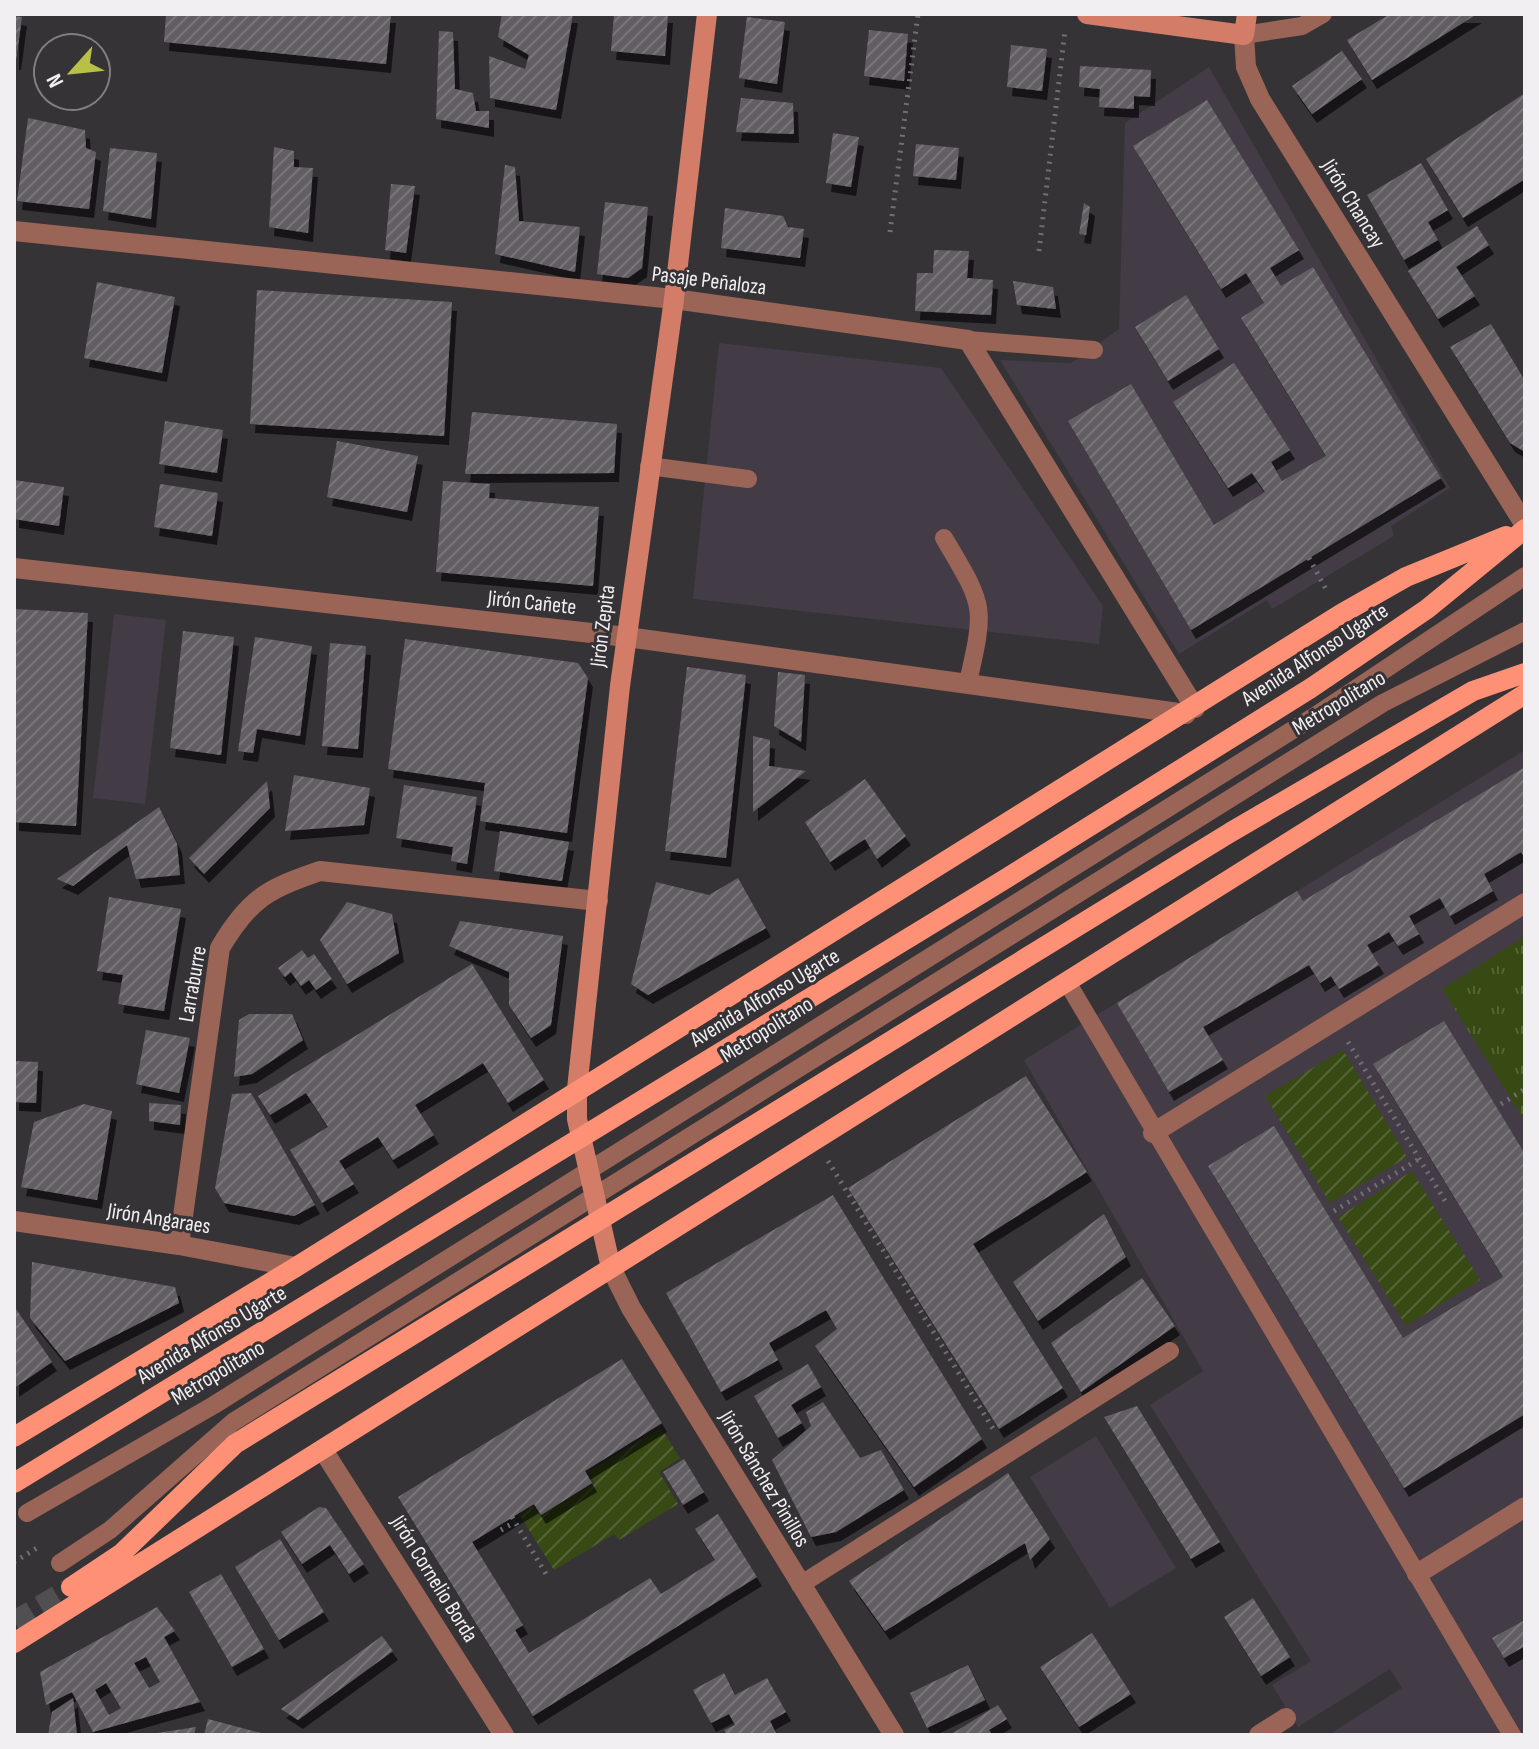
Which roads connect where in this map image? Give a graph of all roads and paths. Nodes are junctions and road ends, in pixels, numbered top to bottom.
1 (707, 14) edge
2 (918, 14) edge
3 (1067, 14) edge
4 (1087, 14) edge
5 (1247, 14) edge
6 (1323, 14) edge
7 (1244, 35) junction
8 (14, 231) edge
9 (890, 232) dead end
10 (1039, 251) dead end
11 (674, 299) junction
12 (968, 340) junction
13 (1094, 350) dead end
14 (649, 466) junction
15 (748, 479) dead end
16 (1525, 527) edge
17 (944, 538) dead end
18 (1309, 558) dead end
19 (14, 568) edge
20 (1525, 576) edge
21 (1341, 614) junction
22 (1525, 631) edge
23 (627, 637) junction
24 (1525, 673) edge
25 (968, 682) junction
26 (1525, 694) edge
27 (1190, 711) junction
28 (598, 901) junction
29 (1525, 903) edge
30 (1067, 982) junction
31 (1335, 1021) junction
32 (577, 1089) junction
33 (1525, 1089) edge
34 (1501, 1104) dead end
35 (1153, 1133) junction
36 (816, 1141) junction
37 (1419, 1159) junction
38 (1445, 1201) dead end
39 (1334, 1211) dead end
40 (14, 1221) edge
41 (603, 1244) joint
42 (179, 1245) junction
43 (296, 1267) junction
44 (611, 1268) junction
45 (1170, 1351) dead end
46 (14, 1437) edge
47 (323, 1450) junction
48 (1008, 1453) junction
49 (14, 1483) edge
50 (1525, 1507) edge
51 (27, 1513) dead end
52 (501, 1530) dead end
53 (60, 1563) dead end
54 (546, 1574) dead end
55 (1417, 1574) junction
56 (800, 1585) junction
57 (71, 1587) tunnel mouth
58 (14, 1643) edge
59 (1286, 1718) dead end
60 (504, 1735) edge
61 (894, 1735) edge
62 (1259, 1735) edge
63 (1512, 1735) edge

1 - 11 street, Jirón Zepita
2 - 9 path
3 - 10 path
4 - 7 street
5 - 7 street
6 - 7 lane
7 - 16 street, Jirón Chancay
8 - 11 street, Pasaje Peñaloza
11 - 12 street, Pasaje Peñaloza
11 - 14 street, Jirón Zepita
12 - 13 lane
12 - 27 street
14 - 15 lane
14 - 23 street, Jirón Zepita
16 - 21 main road, Avenida Alfonso Ugarte
16 - 49 main road, Avenida Alfonso Ugarte
17 - 25 lane
18 - 21 path
19 - 23 street, Jirón Cañete
20 - 51 lane, Metropolitano
21 - 27 main road, Avenida Alfonso Ugarte
22 - 53 lane, Metropolitano
23 - 25 street, Jirón Cañete
23 - 28 street, Jirón Zepita
24 - 57 main road
25 - 27 street, Jirón Cañete
26 - 30 main road
27 - 32 main road, Avenida Alfonso Ugarte
28 - 32 street, Jirón Zepita
28 - 42 street, Larraburre
29 - 31 street
30 - 35 lane
30 - 36 main road
31 - 35 street
31 - 37 path
32 - 41 street, Jirón Zepita
32 - 43 main road, Avenida Alfonso Ugarte
33 - 34 path
35 - 55 lane
36 - 44 main road
36 - 48 path
37 - 38 path
37 - 39 path
40 - 42 street, Jirón Angaraes
41 - 44 street, Jirón Sánchez Pinillos
42 - 43 street, Jirón Angaraes
43 - 46 main road, Avenida Alfonso Ugarte
44 - 47 main road
44 - 56 street, Jirón Sánchez Pinillos
45 - 48 lane
47 - 58 main road
47 - 60 street, Jirón Cornelio Borda
48 - 56 lane
50 - 55 street
52 - 54 path
55 - 63 lane
56 - 61 street, Jirón Sánchez Pinillos
59 - 62 street

